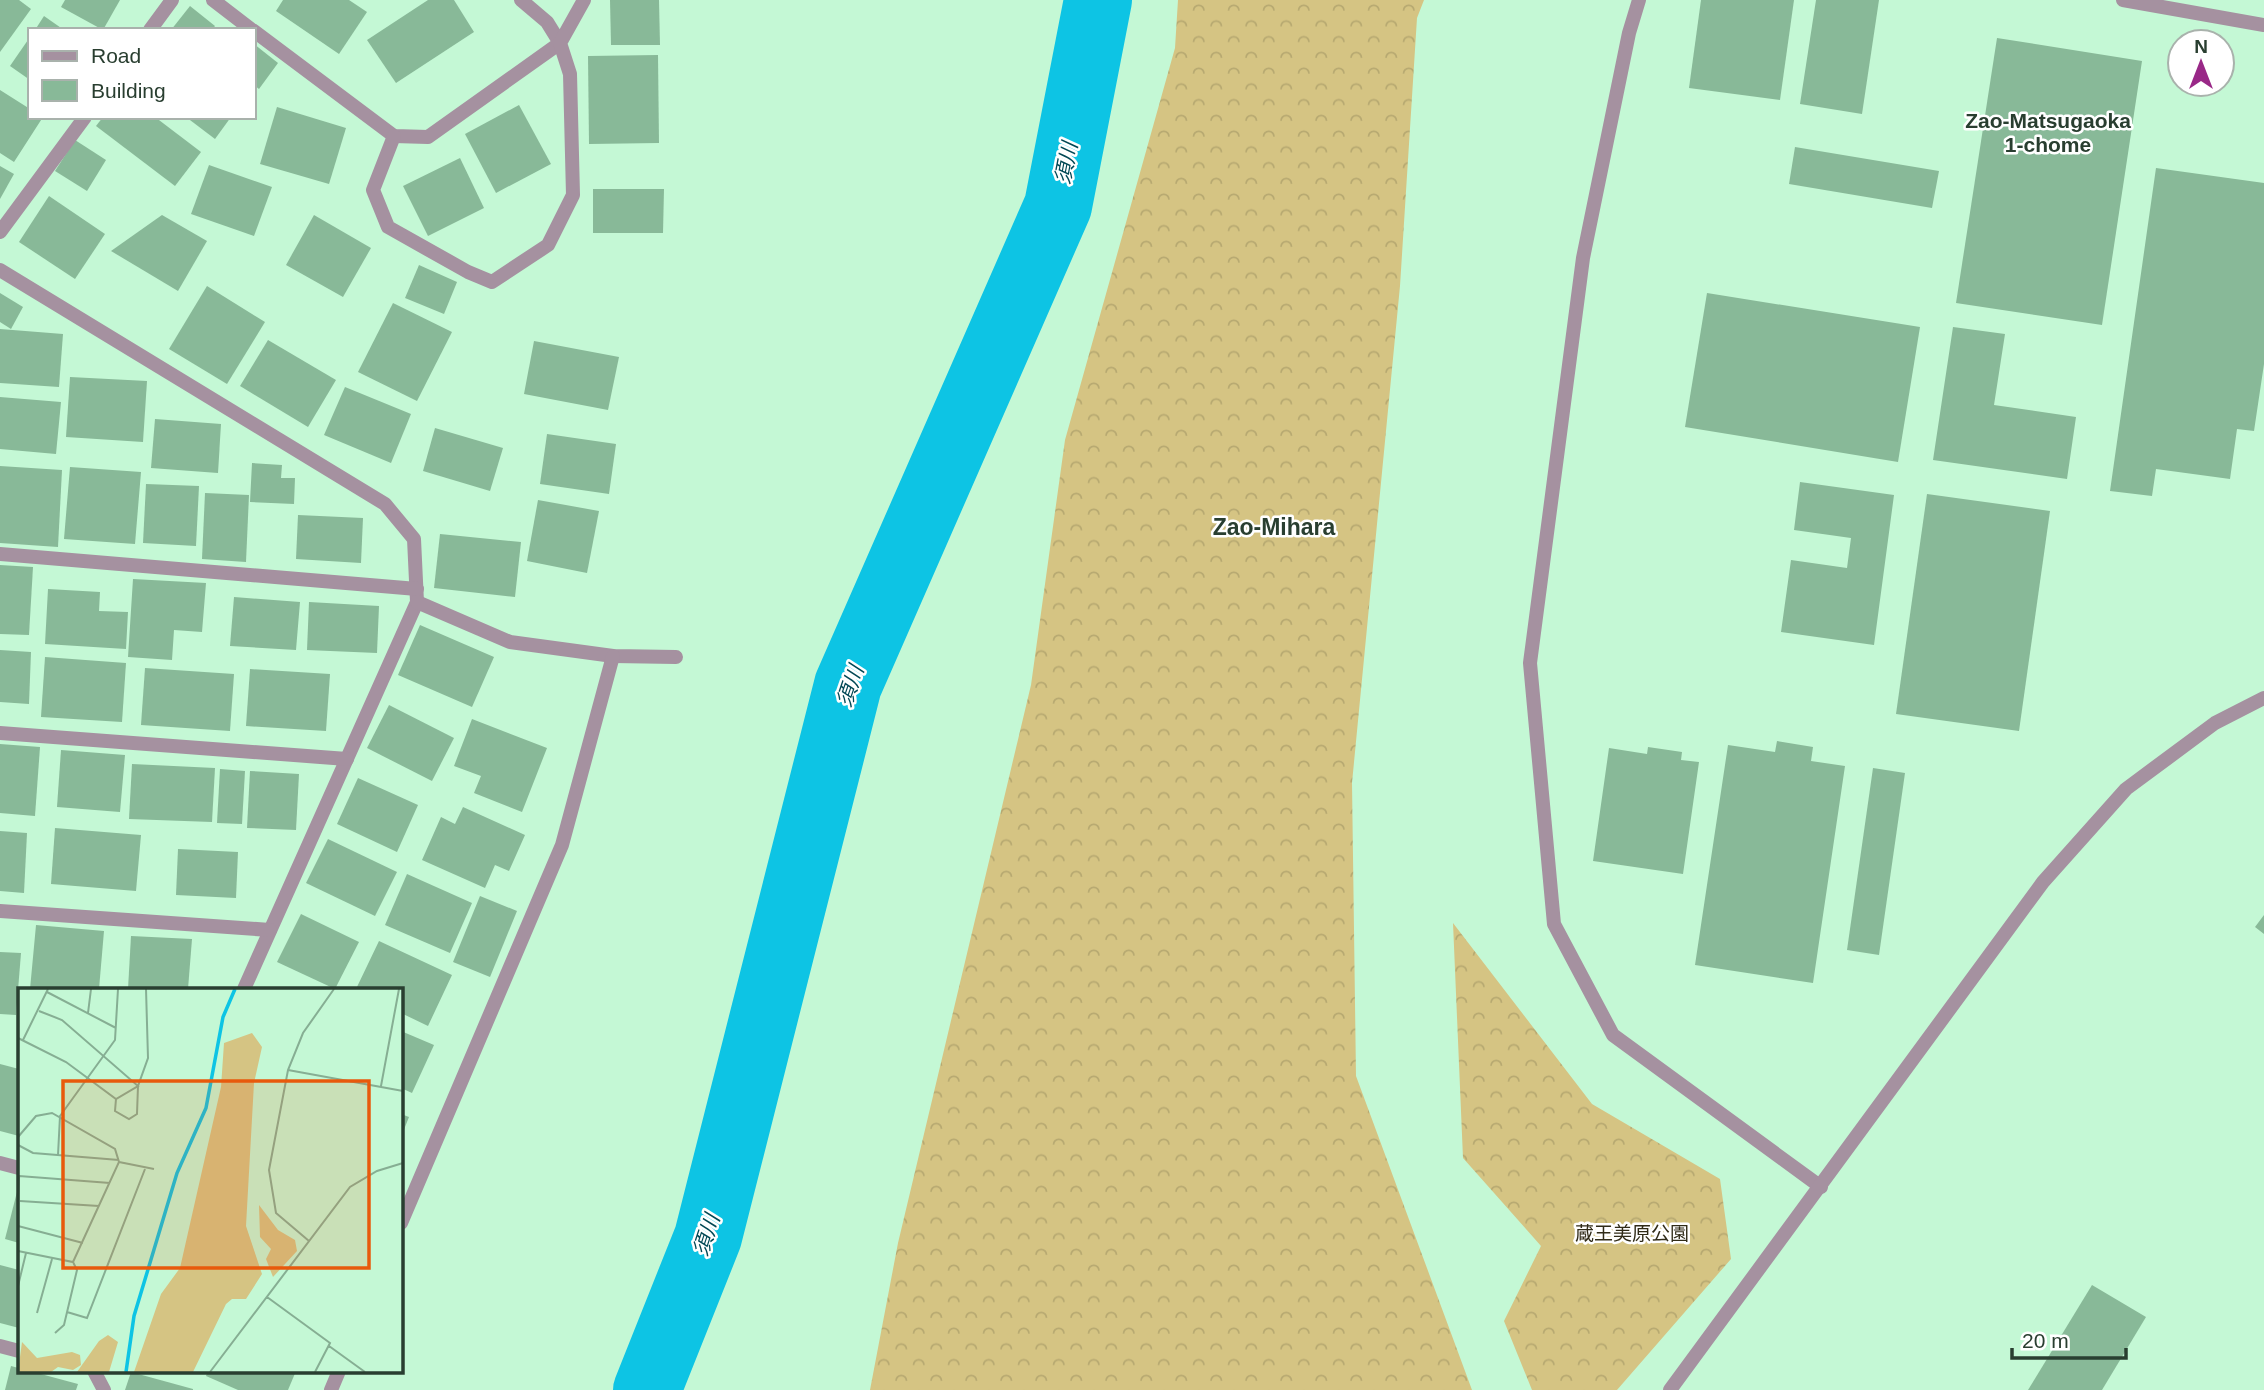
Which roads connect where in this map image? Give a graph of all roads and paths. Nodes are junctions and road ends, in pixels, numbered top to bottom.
1 (172, 0) edge
2 (213, 0) edge
3 (521, 0) edge
4 (584, 0) edge
5 (1639, 0) edge
6 (2123, 0) edge
7 (2264, 25) edge
8 (151, 28) edge
9 (250, 28) edge
10 (256, 32) edge
11 (560, 43) junction
12 (84, 119) edge
13 (394, 136) junction
14 (0, 232) edge
15 (0, 270) edge
16 (0, 554) edge
17 (417, 596) junction
18 (613, 656) junction
19 (676, 657) dead end
20 (2264, 698) edge
21 (0, 733) edge
22 (347, 759) junction
23 (0, 911) edge
24 (270, 930) junction
25 (244, 988) edge
26 (0, 1163) edge
27 (18, 1168) edge
28 (1821, 1187) junction
29 (402, 1221) edge
30 (0, 1346) edge
31 (18, 1351) edge
32 (95, 1372) edge
33 (339, 1372) edge
34 (104, 1390) edge
35 (331, 1390) edge
36 (1670, 1390) edge

1 - 8 street
2 - 9 street
3 - 11 street
4 - 11 street
5 - 28 street
6 - 7 street
10 - 13 street
11 - 13 street
11 - 13 street
12 - 14 street
15 - 17 street
16 - 17 street
17 - 18 street
17 - 22 street
18 - 19 street
18 - 29 street
20 - 28 street
21 - 22 street
22 - 24 street
23 - 24 street
24 - 25 street
26 - 27 street
28 - 36 street
30 - 31 street
32 - 34 street
33 - 35 street

